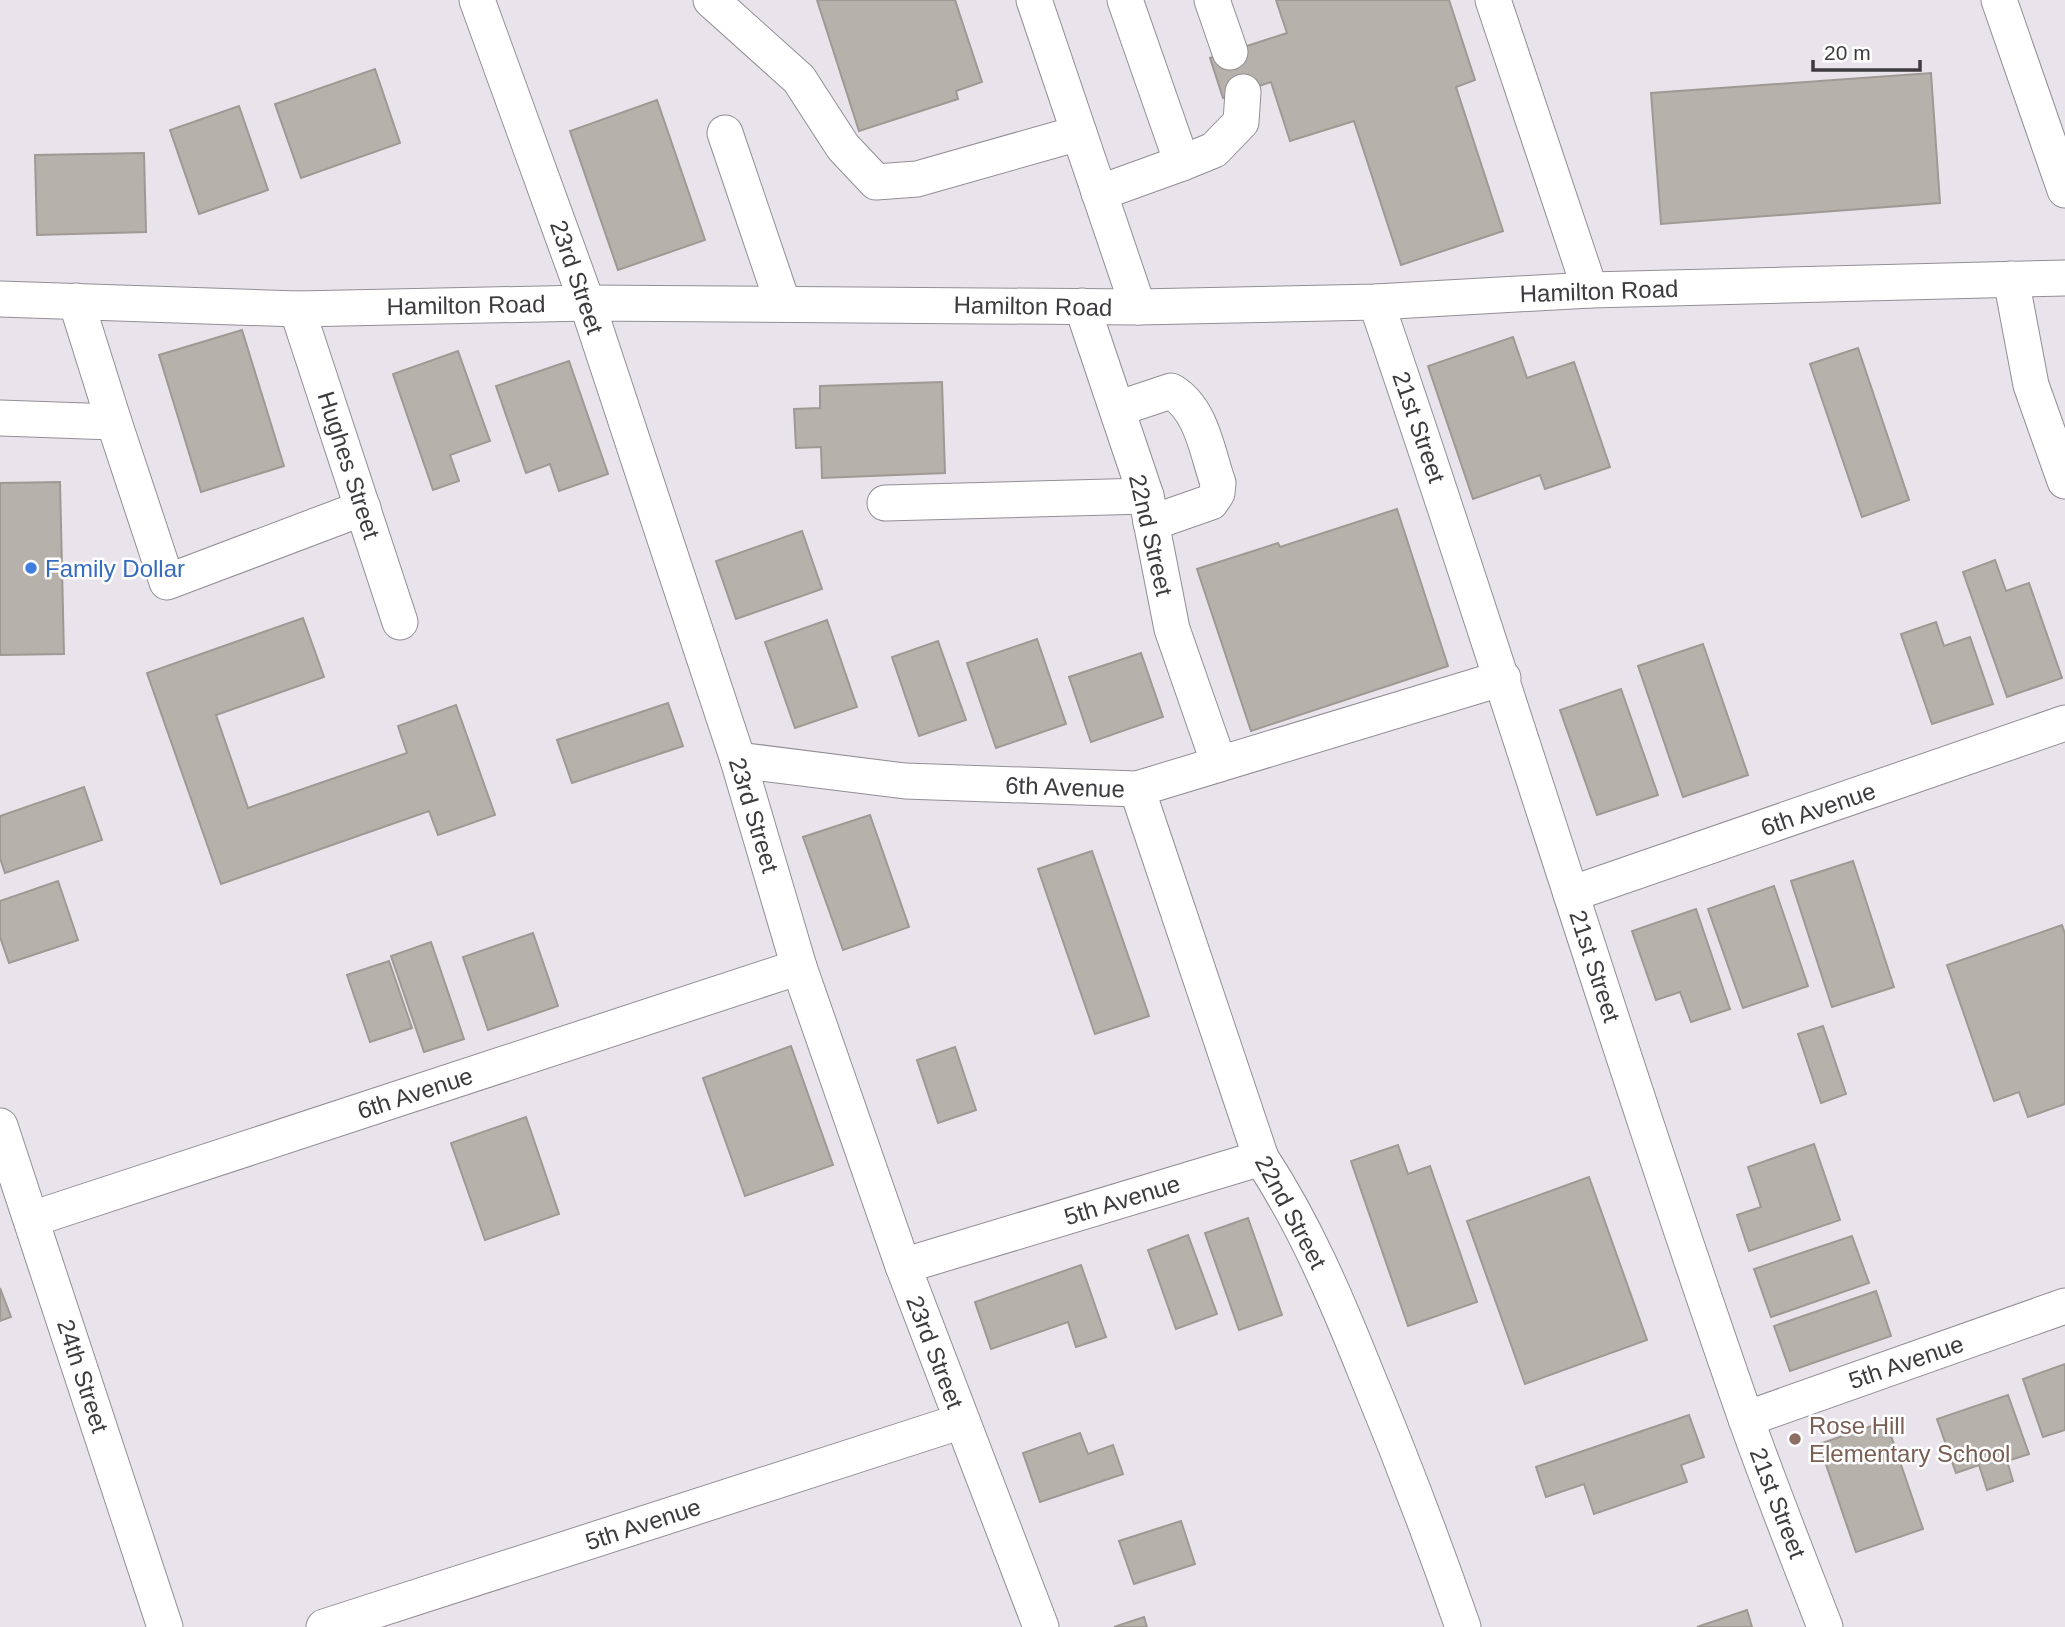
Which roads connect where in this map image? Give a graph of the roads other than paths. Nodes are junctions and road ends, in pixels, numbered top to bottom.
1 (477, 0) edge
2 (711, 0) edge
3 (1034, 0) edge
4 (1125, 0) edge
5 (1212, 0) edge
6 (1493, 0) edge
7 (1999, 0) edge
8 (1230, 52) dead end
9 (1242, 92) dead end
10 (725, 133) dead end
11 (1079, 133) junction
12 (1182, 163) junction
13 (2065, 190) edge
14 (1100, 193) junction
15 (2065, 278) edge
16 (2011, 279) junction
17 (1590, 290) junction
18 (0, 299) edge
19 (76, 301) junction
20 (1376, 302) junction
21 (587, 303) junction
22 (783, 304) junction
23 (1082, 306) junction
24 (1138, 307) junction
25 (297, 309) junction
26 (1117, 409) junction
27 (0, 418) edge
28 (114, 422) junction
29 (2065, 481) edge
30 (885, 503) dead end
31 (363, 508) junction
32 (1149, 509) junction
33 (400, 622) dead end
34 (1503, 678) junction
35 (2065, 723) edge
36 (738, 760) junction
37 (1219, 764) junction
38 (1137, 789) junction
39 (1571, 894) junction
40 (799, 967) junction
41 (0, 1126) edge
42 (1261, 1158) junction
43 (32, 1219) junction
44 (903, 1266) junction
45 (2065, 1307) edge
46 (1746, 1419) junction
47 (962, 1421) junction
48 (165, 1627) edge
49 (324, 1627) edge
50 (1041, 1627) edge
51 (1463, 1627) edge
52 (1825, 1627) edge

1 - 21 street, 23rd Street
2 - 11 street
3 - 11 street
4 - 12 street
5 - 8 street
6 - 17 street
7 - 13 street
9 - 12 street
10 - 22 street
11 - 14 street
12 - 14 street
14 - 24 street
15 - 16 street, Hamilton Road
16 - 17 street, Hamilton Road
16 - 29 street
17 - 20 street, Hamilton Road
18 - 19 street, Hamilton Road
19 - 25 street, Hamilton Road
19 - 28 street
20 - 24 street, Hamilton Road
20 - 34 street, 21st Street
21 - 22 street, Hamilton Road
21 - 25 street, Hamilton Road
21 - 36 street, 23rd Street
22 - 23 street, Hamilton Road
23 - 24 street, Hamilton Road
23 - 26 street, 22nd Street
25 - 31 street, Hughes Street
26 - 32 street, 22nd Street
26 - 32 street
27 - 28 street
28 - 31 street
30 - 32 street
31 - 33 street, Hughes Street
32 - 37 street, 22nd Street
34 - 37 street, 6th Avenue
34 - 39 street, 21st Street
35 - 39 street, 6th Avenue
36 - 38 street, 6th Avenue
36 - 40 street, 23rd Street
37 - 38 street, 6th Avenue
38 - 42 street, 22nd Street
39 - 46 street, 21st Street
40 - 43 street, 6th Avenue
40 - 44 street, 23rd Street
41 - 43 street, 24th Street
42 - 44 street, 5th Avenue
42 - 51 street, 22nd Street
43 - 48 street, 24th Street
44 - 47 street, 23rd Street
45 - 46 street, 5th Avenue
46 - 52 street, 21st Street
47 - 49 street, 5th Avenue
47 - 50 street, 23rd Street

